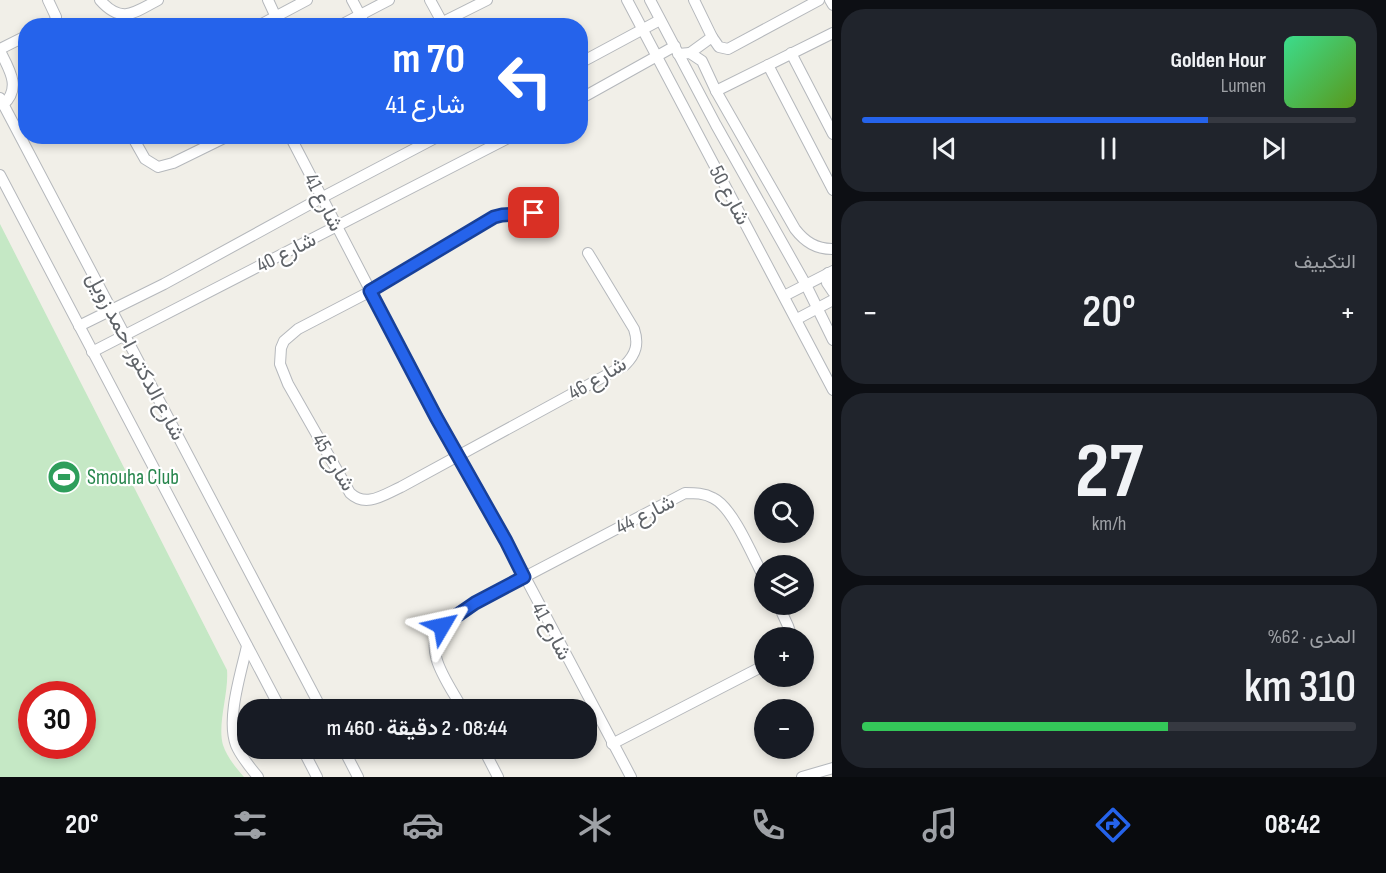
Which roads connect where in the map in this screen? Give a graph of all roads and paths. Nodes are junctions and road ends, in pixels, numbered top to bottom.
1 (48, 0) edge
2 (100, 0) edge
3 (158, 0) edge
4 (267, 0) edge
5 (307, 0) edge
6 (352, 0) edge
7 (389, 0) edge
8 (430, 0) edge
9 (487, 0) edge
10 (627, 0) edge
11 (650, 0) edge
12 (694, 0) edge
13 (819, 0) edge
14 (830, 0) edge
15 (832, 5) edge
16 (360, 14) junction
17 (56, 18) edge
18 (276, 18) edge
19 (281, 18) edge
20 (353, 18) edge
21 (362, 18) edge
22 (437, 18) edge
23 (452, 18) edge
24 (660, 20) junction
25 (642, 30) junction
26 (832, 33) edge
27 (712, 37) junction
28 (18, 40) edge
29 (0, 50) edge
30 (681, 51) junction
31 (791, 53) junction
32 (656, 56) junction
33 (588, 59) edge
34 (768, 65) junction
35 (716, 91) junction
36 (588, 94) edge
37 (2, 101) edge
38 (18, 131) edge
39 (832, 134) edge
40 (25, 144) edge
41 (137, 144) edge
42 (201, 144) edge
43 (294, 144) edge
44 (424, 144) edge
45 (497, 144) edge
46 (0, 175) edge
47 (829, 175) edge
48 (832, 190) edge
49 (321, 198) junction
50 (534, 213) dead end
51 (336, 227) junction
52 (832, 249) edge
53 (588, 253) dead end
54 (830, 272) edge
55 (806, 285) junction
56 (370, 291) junction
57 (832, 292) edge
58 (784, 296) junction
59 (832, 300) edge
60 (112, 308) junction
61 (817, 309) junction
62 (797, 320) junction
63 (79, 326) junction
64 (125, 335) junction
65 (832, 340) edge
66 (92, 352) junction
67 (832, 390) edge
68 (458, 454) junction
69 (754, 559) edge
70 (524, 577) junction
71 (247, 646) junction
72 (754, 671) edge
73 (275, 699) edge
74 (316, 699) edge
75 (457, 699) edge
76 (612, 744) junction
77 (308, 759) edge
78 (349, 759) edge
79 (489, 759) edge
80 (832, 768) edge
81 (258, 777) edge
82 (317, 777) edge
83 (358, 777) edge
84 (498, 777) edge
85 (631, 777) edge
86 (802, 777) edge

1 - 17 street
2 - 3 street
4 - 18 street
5 - 19 street
6 - 16 street
7 - 16 street
8 - 22 street
9 - 23 street
10 - 25 street, شارع 50
11 - 24 street, شارع 50
12 - 27 street
13 - 27 street
14 - 15 street
16 - 20 street
16 - 21 street
24 - 25 street
24 - 30 street, شارع 50
25 - 32 street, شارع 50
25 - 33 street
26 - 31 street
27 - 30 street
28 - 29 street
29 - 37 street
30 - 32 street
30 - 35 street
30 - 55 street, شارع 50
31 - 34 street
31 - 39 street
32 - 36 street
32 - 58 street, شارع 50
34 - 35 street
34 - 47 street
35 - 52 street
37 - 38 street, شارع الدكتور احمد زويل
40 - 60 street, شارع الدكتور احمد زويل
41 - 42 street
43 - 49 street, شارع 41
44 - 49 street, شارع 40
45 - 51 street, شارع 40
46 - 63 street, شارع الدكتور احمد زويل
47 - 48 street
49 - 51 street, شارع 41
49 - 60 street, شارع 40
50 - 56 street
51 - 56 street, شارع 41
51 - 64 street, شارع 40
53 - 68 street, شارع 46
54 - 55 street
54 - 57 street
55 - 58 street
55 - 61 street, شارع 50
56 - 68 street, شارع 41
56 - 68 street, شارع 45
58 - 62 street, شارع 50
59 - 61 street
60 - 63 street, شارع 40
60 - 64 street, شارع الدكتور احمد زويل
61 - 62 street
61 - 65 street, شارع 50
62 - 67 street, شارع 50
63 - 66 street, شارع الدكتور احمد زويل
64 - 66 street, شارع 40
64 - 74 street, شارع الدكتور احمد زويل
66 - 71 street, شارع الدكتور احمد زويل
68 - 70 street, شارع 41
69 - 70 street, شارع 44
70 - 75 street, شارع 44
70 - 76 street, شارع 41
71 - 73 street, شارع الدكتور احمد زويل
71 - 81 street
72 - 76 street
76 - 85 street, شارع 41
77 - 82 street
78 - 83 street
79 - 84 street
80 - 86 street

